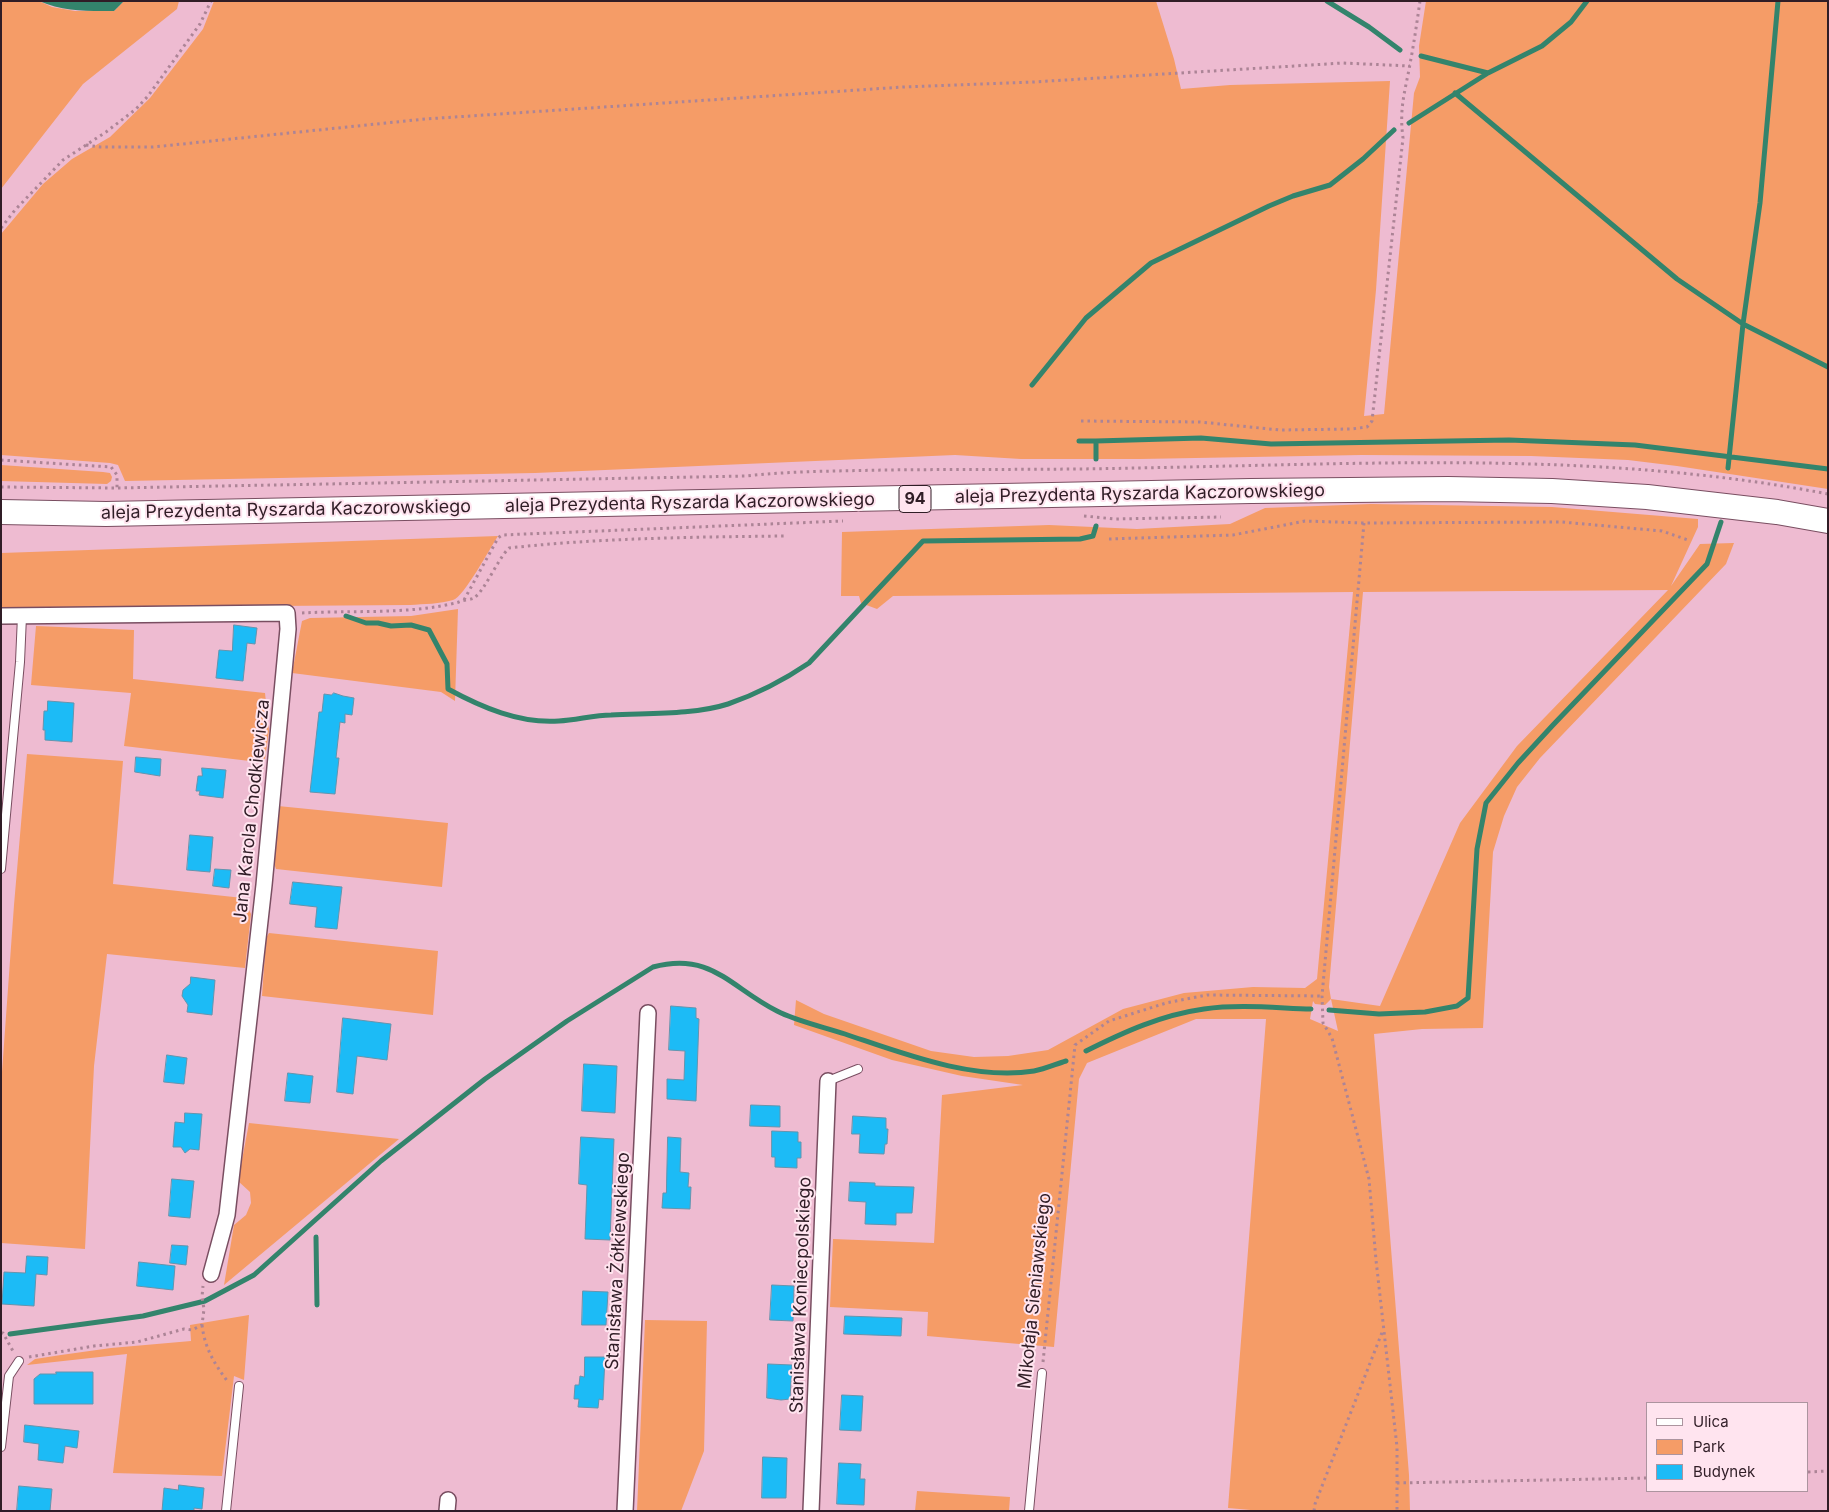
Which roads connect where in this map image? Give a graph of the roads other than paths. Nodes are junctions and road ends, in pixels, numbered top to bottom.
1 (1, 512) edge
2 (1828, 521) edge
3 (1, 616) edge
4 (22, 616) junction
5 (1, 869) edge
6 (648, 1013) dead end
7 (858, 1068) dead end
8 (828, 1081) joint
9 (211, 1274) dead end
10 (19, 1362) road end
11 (1042, 1373) road end
12 (239, 1386) road end
13 (1, 1447) edge
14 (226, 1511) edge
15 (625, 1511) edge
16 (811, 1511) edge
17 (1029, 1511) edge

1 - 2 main road, aleja Prezydenta Ryszarda Kaczorowskiego / 94
3 - 4 street
4 - 5 lane
4 - 9 street, Jana Karola Chodkiewicza
6 - 15 street, Stanisława Żółkiewskiego
7 - 8 lane
8 - 16 street, Stanisława Koniecpolskiego
10 - 13 lane
11 - 17 lane, Mikołaja Sieniawskiego
12 - 14 lane

